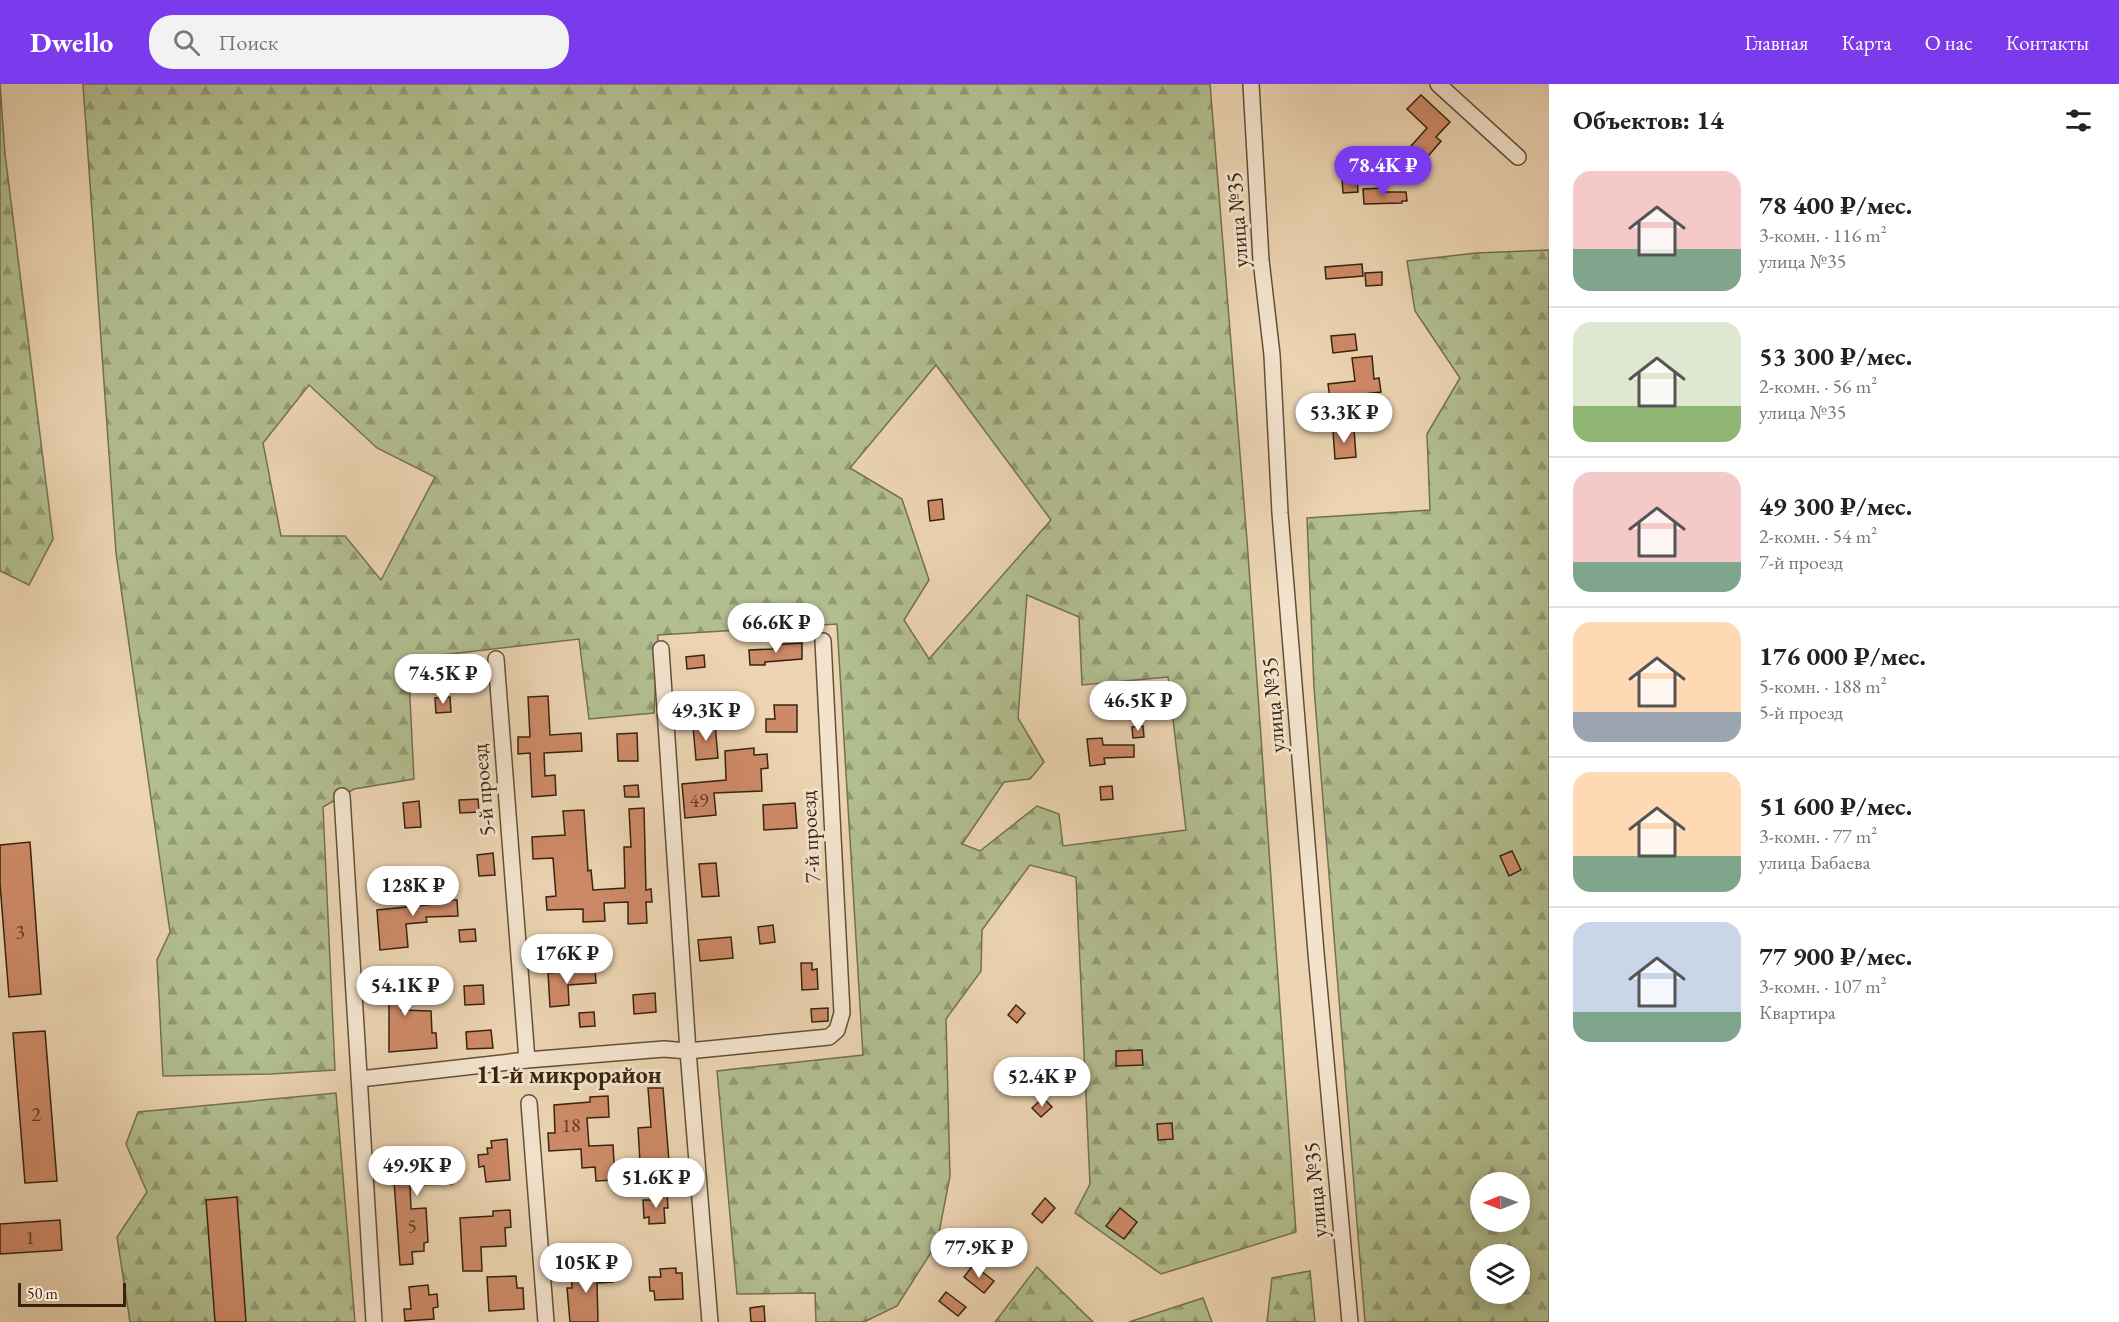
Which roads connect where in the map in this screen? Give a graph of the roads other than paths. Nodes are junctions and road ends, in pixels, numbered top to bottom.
1 (1251, 84) edge
2 (1438, 84) edge
3 (1518, 157) dead end
4 (823, 641) dead end
5 (661, 649) dead end
6 (496, 659) dead end
7 (342, 796) dead end
8 (688, 1051) junction
9 (527, 1060) junction
10 (360, 1079) junction
11 (529, 1103) dead end
12 (374, 1322) edge
13 (546, 1322) edge
14 (710, 1322) edge
15 (1350, 1322) edge

1 - 15 street, улица №35
2 - 3 street
4 - 8 street, 7-й проезд
5 - 8 street
6 - 9 street, 5-й проезд
7 - 10 street
8 - 9 street
8 - 14 street
9 - 10 street
10 - 12 street
11 - 13 street

